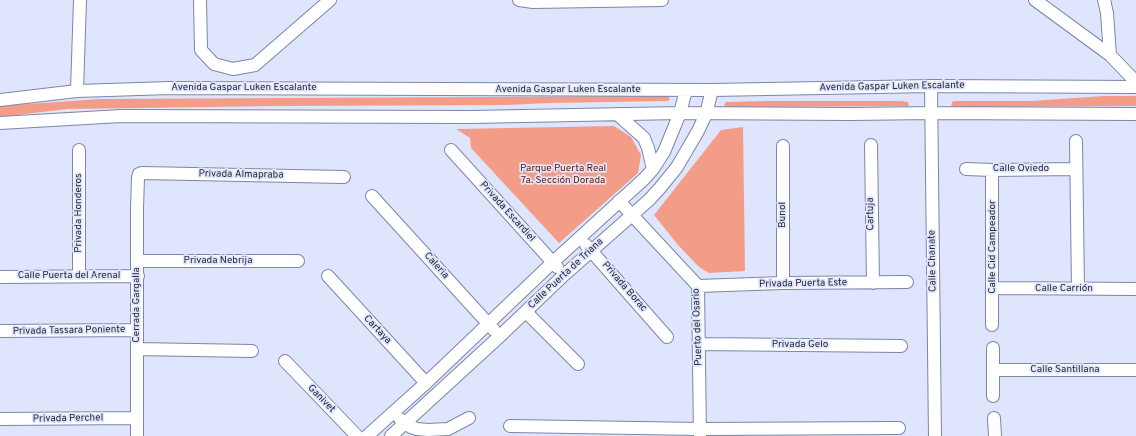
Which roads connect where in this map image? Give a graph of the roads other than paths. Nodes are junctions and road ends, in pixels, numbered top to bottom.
1 (80, 0) edge
2 (200, 0) edge
3 (330, 0) edge
4 (519, 0) edge
5 (662, 0) edge
6 (1035, 0) edge
7 (1104, 0) edge
8 (1110, 55) junction
9 (1136, 82) edge
10 (932, 86) junction
11 (1136, 87) edge
12 (686, 90) junction
13 (712, 90) junction
14 (77, 91) junction
15 (0, 100) edge
16 (680, 113) junction
17 (932, 113) junction
18 (617, 114) junction
19 (706, 114) junction
20 (1136, 114) edge
21 (0, 123) edge
22 (1076, 141) dead end
23 (871, 145) dead end
24 (783, 146) dead end
25 (79, 150) dead end
26 (451, 150) dead end
27 (664, 152) junction
28 (681, 160) junction
29 (653, 169) junction
30 (966, 169) dead end
31 (1075, 169) junction
32 (992, 170) junction
33 (139, 174) joint
34 (344, 177) dead end
35 (372, 196) dead end
36 (619, 201) junction
37 (632, 215) junction
38 (580, 238) junction
39 (591, 250) junction
40 (138, 261) junction
41 (298, 261) dead end
42 (553, 262) junction
43 (564, 275) junction
44 (79, 276) junction
45 (138, 276) junction
46 (328, 276) dead end
47 (0, 277) edge
48 (907, 282) dead end
49 (873, 283) junction
50 (783, 284) junction
51 (698, 286) junction
52 (993, 288) junction
53 (1078, 289) junction
54 (1136, 289) edge
55 (526, 312) junction
56 (488, 324) junction
57 (992, 325) dead end
58 (137, 330) junction
59 (0, 332) edge
60 (500, 336) junction
61 (667, 337) dead end
62 (699, 344) junction
63 (901, 346) dead end
64 (992, 348) dead end
65 (137, 349) junction
66 (252, 351) dead end
67 (285, 361) dead end
68 (578, 364) dead end
69 (993, 370) junction
70 (1136, 370) edge
71 (426, 383) junction
72 (993, 396) dead end
73 (393, 412) junction
74 (137, 418) junction
75 (469, 418) dead end
76 (994, 418) dead end
77 (0, 419) edge
78 (404, 423) junction
79 (510, 426) dead end
80 (899, 428) dead end
81 (700, 432) edge
82 (137, 436) edge
83 (357, 436) edge
84 (367, 436) edge
85 (391, 436) edge
86 (935, 436) edge
87 (995, 436) edge

1 - 14 street
2 - 3 street
4 - 5 street
6 - 8 street
7 - 8 street
8 - 9 street
10 - 11 street, Avenida Gaspar Luken Escalante
10 - 13 street, Avenida Gaspar Luken Escalante
10 - 17 street, Calle Chanate
12 - 13 street, Avenida Gaspar Luken Escalante
12 - 14 street, Avenida Gaspar Luken Escalante
12 - 16 street, Calle Puerta de Triana
13 - 19 street, Calle Puerta de Triana
14 - 15 street, Avenida Gaspar Luken Escalante
16 - 18 street
16 - 19 street
16 - 27 street, Calle Puerta de Triana
17 - 19 street
17 - 20 street
17 - 86 street, Calle Chanate
18 - 21 street
18 - 29 street
19 - 28 street, Calle Puerta de Triana
22 - 31 street
23 - 49 street, Cartuja
24 - 50 street, Bunol
25 - 44 street, Privada Honderos
26 - 42 street, Privada Escardiel
27 - 28 street
27 - 29 street, Calle Puerta de Triana
28 - 37 street, Calle Puerta de Triana
29 - 36 street, Calle Puerta de Triana
30 - 32 street, Calle Oviedo
31 - 32 street, Calle Oviedo
31 - 53 street
32 - 52 street, Calle Cid Campeador
33 - 34 street, Privada Almapraba
33 - 40 street, Cerrada Gargalla
35 - 56 street, Caleria
36 - 37 street, Puerto del Osario
36 - 38 street, Calle Puerta de Triana
37 - 39 street, Calle Puerta de Triana
37 - 51 street, Puerto del Osario
38 - 39 street, Privada Borac
38 - 42 street, Calle Puerta de Triana
39 - 43 street, Calle Puerta de Triana
39 - 61 street, Privada Borac
40 - 41 street, Privada Nebrija
40 - 45 street, Cerrada Gargalla
42 - 43 street, Privada Escardiel
42 - 56 street, Calle Puerta de Triana
43 - 55 street, Calle Puerta de Triana
44 - 45 street, Calle Puerta del Arenal
44 - 47 street, Calle Puerta del Arenal
45 - 58 street, Cerrada Gargalla
46 - 71 street, Cartaya
48 - 49 street, Privada Puerta Este
49 - 50 street, Privada Puerta Este
50 - 51 street, Privada Puerta Este
51 - 62 street, Puerto del Osario
52 - 53 street, Calle Carrión
52 - 57 street, Calle Cid Campeador
53 - 54 street, Calle Carrión
55 - 60 street, Calle Puerta de Triana
55 - 68 street
56 - 60 street, Caleria
56 - 71 street, Calle Puerta de Triana
58 - 59 street, Privada Tassara Poniente
58 - 65 street, Cerrada Gargalla
60 - 78 street, Calle Puerta de Triana
62 - 63 street, Privada Gelo
62 - 81 street, Puerto del Osario
64 - 69 street
65 - 66 street
65 - 74 street, Cerrada Gargalla
67 - 83 street, Ganivet
69 - 70 street, Calle Santillana
69 - 72 street
71 - 73 street, Calle Puerta de Triana
73 - 78 street
73 - 84 street, Calle Puerta de Triana
74 - 77 street, Privada Perchel
74 - 82 street, Cerrada Gargalla
75 - 78 street
76 - 87 street
78 - 85 street, Calle Puerta de Triana
79 - 81 street
80 - 81 street

